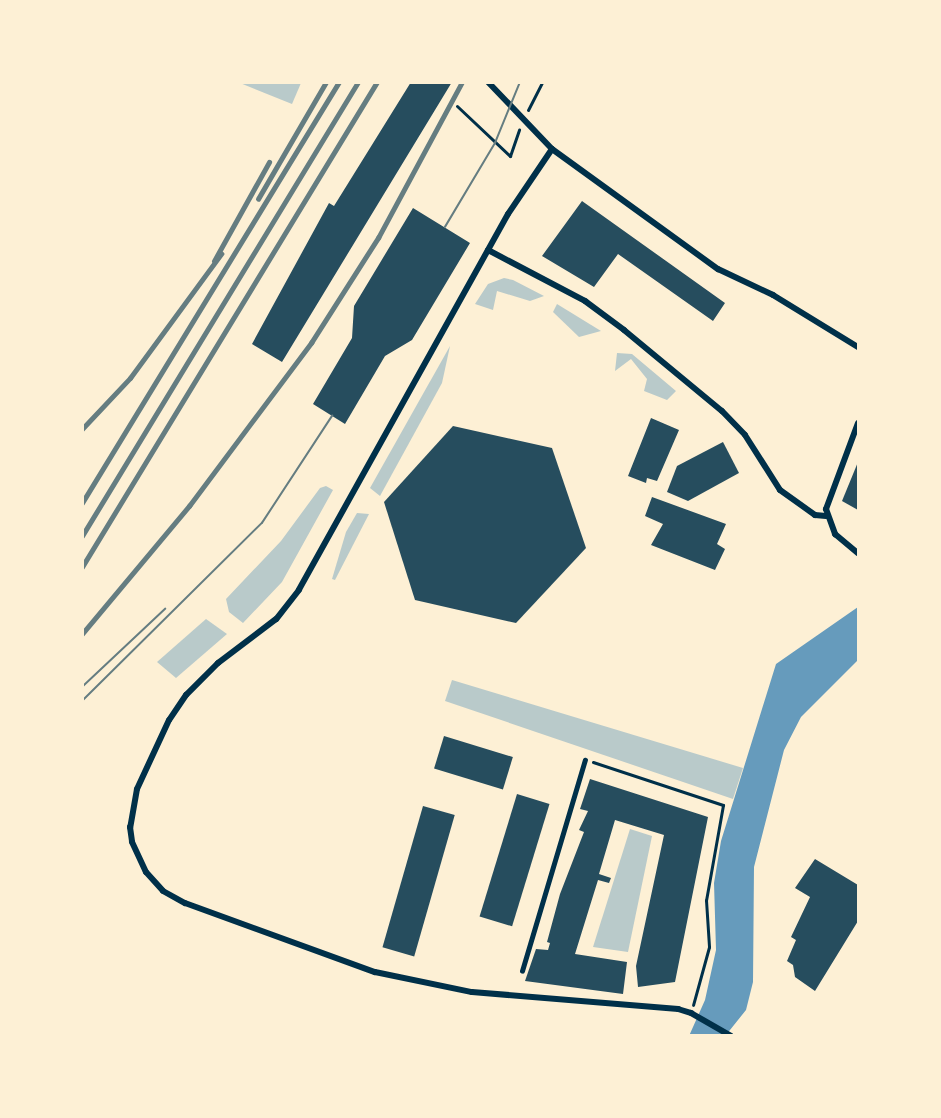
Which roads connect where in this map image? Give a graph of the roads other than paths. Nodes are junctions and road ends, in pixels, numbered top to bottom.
1 (488, 82) edge
2 (552, 148) junction
3 (488, 250) junction
4 (858, 347) edge
5 (858, 423) edge
6 (826, 516) junction
7 (858, 553) edge
8 (585, 760) road end
9 (522, 971) dead end
10 (731, 1035) edge

1 - 2 street
2 - 3 street
2 - 4 street
3 - 6 street
3 - 10 street
5 - 6 street
6 - 7 street
8 - 9 lane

